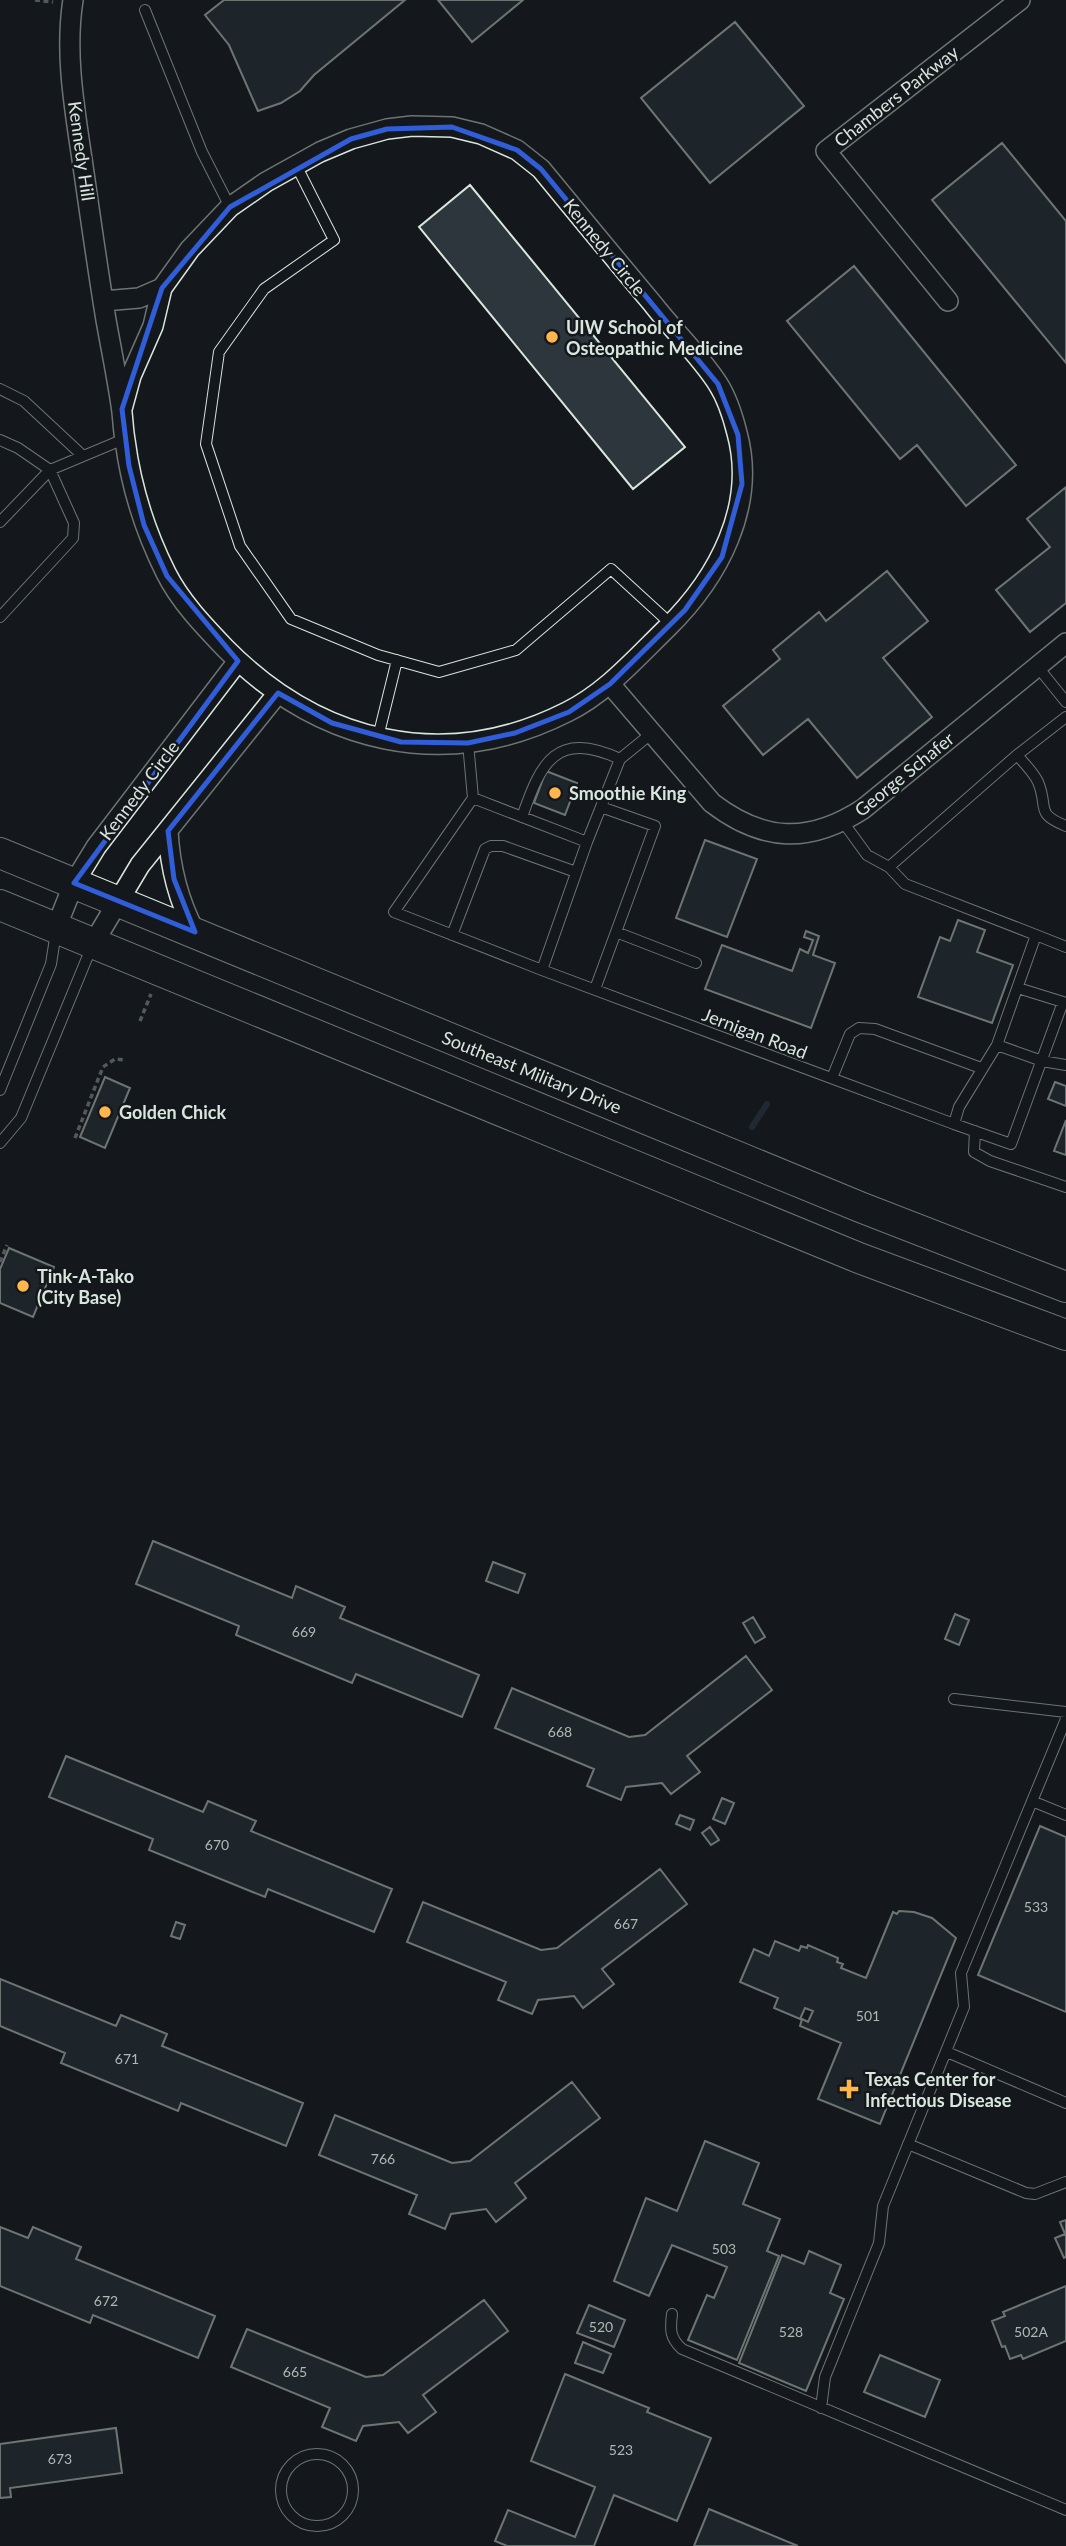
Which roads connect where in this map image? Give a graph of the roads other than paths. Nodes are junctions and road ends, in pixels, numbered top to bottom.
1 (74, 0) edge
2 (1020, 0) edge
3 (145, 10) dead end
4 (296, 165) junction
5 (230, 206) junction
6 (162, 288) junction
7 (103, 301) junction
8 (948, 301) dead end
9 (0, 389) edge
10 (122, 409) junction
11 (124, 439) junction
12 (0, 440) edge
13 (83, 456) junction
14 (50, 470) junction
15 (0, 522) edge
16 (0, 617) edge
17 (671, 624) junction
18 (1066, 643) edge
19 (397, 660) junction
20 (238, 661) junction
21 (1037, 666) junction
22 (610, 684) junction
23 (278, 693) junction
24 (1066, 702) edge
25 (1066, 717) edge
26 (652, 733) junction
27 (378, 737) junction
28 (468, 743) junction
29 (1017, 755) junction
30 (620, 759) junction
31 (473, 798) junction
32 (601, 807) junction
33 (522, 817) junction
34 (843, 822) junction
35 (1066, 826) edge
36 (168, 831) junction
37 (587, 842) junction
38 (0, 853) edge
39 (889, 866) junction
40 (576, 872) junction
41 (74, 883) junction
42 (119, 900) junction
43 (0, 905) edge
44 (56, 928) junction
45 (195, 932) junction
46 (616, 932) junction
47 (452, 935) junction
48 (1037, 935) junction
49 (94, 942) junction
50 (1066, 947) edge
51 (696, 963) dead end
52 (542, 970) junction
53 (1018, 988) junction
54 (595, 989) junction
55 (997, 1045) junction
56 (1042, 1061) junction
57 (1066, 1065) edge
58 (981, 1068) junction
59 (832, 1078) junction
60 (0, 1090) edge
61 (954, 1124) junction
62 (975, 1131) junction
63 (0, 1143) edge
64 (1066, 1187) edge
65 (1066, 1287) edge
66 (1066, 1335) edge
67 (954, 1699) dead end
68 (1066, 1712) edge
69 (1066, 1719) edge
70 (1032, 1801) junction
71 (1066, 1815) edge
72 (947, 2052) junction
73 (1066, 2104) edge
74 (908, 2144) junction
75 (1066, 2182) edge
76 (672, 2314) dead end
77 (821, 2408) junction
78 (1066, 2510) edge
79 (296, 2520) joint

1 - 7 street, Kennedy Hill
2 - 8 street, Chambers Parkway
3 - 5 lane
4 - 5 street, Kennedy Circle
4 - 17 street, Kennedy Circle
4 - 19 lane
5 - 6 street, Kennedy Circle
6 - 7 street
6 - 10 street, Kennedy Circle
7 - 10 street, Kennedy Circle
9 - 13 lane
10 - 11 street, Kennedy Circle
11 - 13 lane
11 - 20 street, Kennedy Circle
12 - 14 lane
13 - 14 lane
14 - 15 lane
14 - 16 lane
17 - 19 lane
17 - 22 street, Kennedy Circle
18 - 21 street, George Schafer
19 - 27 lane
20 - 23 street, Kennedy Circle
20 - 41 street, Kennedy Circle
21 - 24 lane
21 - 34 street, George Schafer
22 - 26 street, George Schafer
22 - 28 street, Kennedy Circle
23 - 27 street, Kennedy Circle
23 - 36 street
25 - 29 lane
26 - 30 lane
26 - 34 street, George Schafer
27 - 28 street, Kennedy Circle
28 - 31 lane
29 - 35 lane
29 - 39 lane
30 - 32 lane
30 - 33 lane
31 - 33 lane
31 - 47 lane, Jernigan Road
32 - 37 lane
32 - 46 lane
33 - 37 lane
34 - 39 lane
36 - 42 street
36 - 45 street
37 - 40 lane
38 - 41 main road, Southeast Military Drive
39 - 48 lane
40 - 47 lane
40 - 52 lane
41 - 42 main road, Southeast Military Drive
41 - 44 street, Kennedy Circle
42 - 45 main road, Southeast Military Drive
42 - 49 street
43 - 44 main road
44 - 49 main road
44 - 60 lane
45 - 65 main road, Southeast Military Drive
46 - 51 lane
46 - 54 lane
47 - 52 lane, Jernigan Road
48 - 50 lane
48 - 53 lane
49 - 63 lane
49 - 66 main road
52 - 54 lane, Jernigan Road
53 - 55 lane
53 - 56 lane
54 - 59 lane, Jernigan Road
55 - 56 lane
55 - 58 lane
56 - 57 lane
56 - 62 lane, Jernigan Road
58 - 59 lane
58 - 61 lane
59 - 61 lane, Jernigan Road
61 - 62 lane, Jernigan Road
62 - 64 lane
67 - 68 lane
69 - 70 lane
70 - 71 lane
70 - 72 lane
72 - 73 lane
72 - 74 lane
74 - 75 lane
74 - 77 lane
76 - 77 lane
77 - 78 lane
79 - 79 lane

